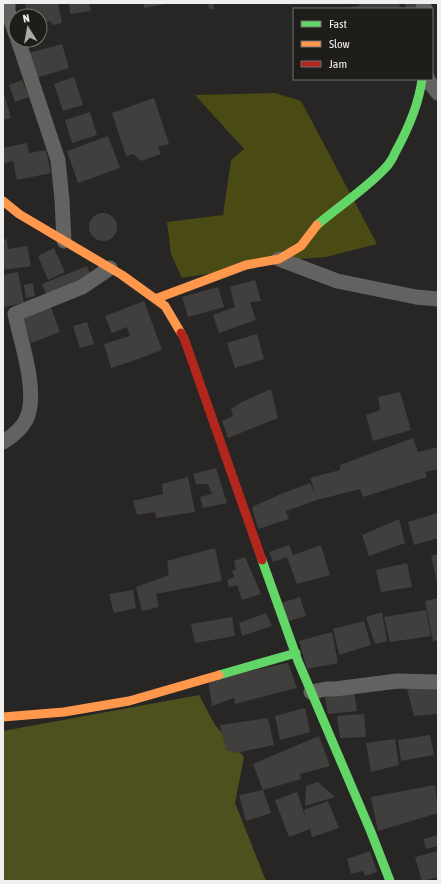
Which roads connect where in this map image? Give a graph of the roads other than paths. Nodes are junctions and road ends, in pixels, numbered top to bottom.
1 (21, 48) edge
2 (422, 80) edge
3 (428, 80) edge
4 (438, 93) edge
5 (3, 201) edge
6 (19, 214) junction
7 (3, 219) edge
8 (64, 241) junction
9 (278, 259) junction
10 (110, 268) junction
11 (155, 298) junction
12 (438, 299) edge
13 (3, 442) edge
14 (296, 653) junction
15 (438, 682) edge
16 (311, 692) junction
17 (3, 717) edge
18 (390, 881) edge

1 - 8 street
2 - 9 street
3 - 4 street
5 - 6 street
6 - 7 street
6 - 8 street
8 - 10 street
9 - 11 street
9 - 12 street
10 - 11 street
10 - 13 street
11 - 14 street
14 - 16 street
14 - 17 street
15 - 16 street
16 - 18 street

